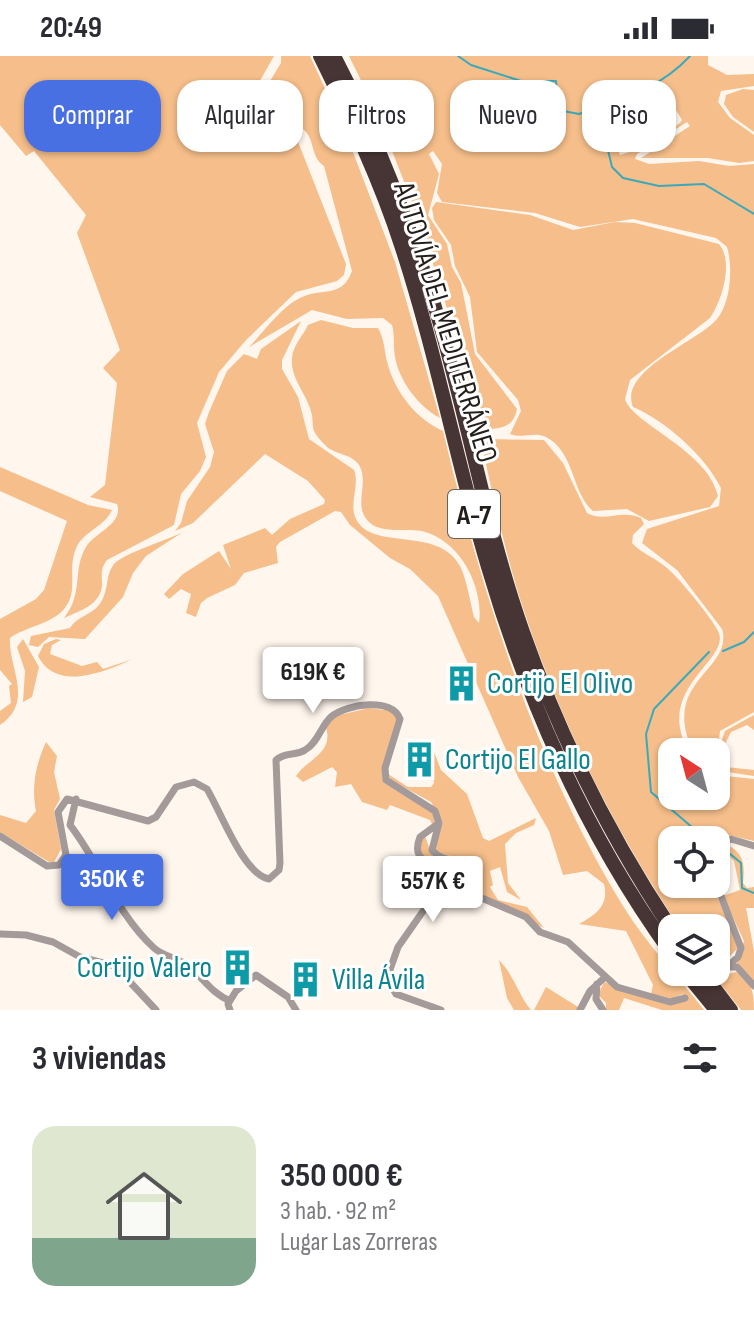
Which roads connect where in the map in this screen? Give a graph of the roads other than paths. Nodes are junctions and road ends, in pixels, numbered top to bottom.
1 (320, 56) edge
2 (334, 56) edge
3 (76, 799) junction
4 (439, 823) junction
5 (0, 836) edge
6 (730, 839) edge
7 (754, 846) edge
8 (662, 914) edge
9 (730, 916) edge
10 (658, 931) edge
11 (0, 934) edge
12 (730, 967) joint
13 (604, 978) junction
14 (597, 984) junction
15 (696, 986) edge
16 (713, 986) edge
17 (754, 986) edge
18 (685, 998) dead end
19 (230, 1006) edge
20 (156, 1010) edge
21 (296, 1010) edge
22 (441, 1010) edge
23 (580, 1010) edge
24 (603, 1010) edge
25 (716, 1010) edge
26 (731, 1010) edge

1 - 10 highway, AUTOVÍA DEL MEDITERRÁNEO / A-7
2 - 8 highway, AUTOVÍA DEL MEDITERRÁNEO / A-7
3 - 4 street
3 - 5 street
3 - 19 street
4 - 13 street
4 - 22 street
6 - 7 street
9 - 12 street
11 - 20 street
12 - 17 street
13 - 14 street
13 - 18 street
14 - 23 street
14 - 24 street
15 - 25 highway
16 - 26 highway
19 - 21 street

